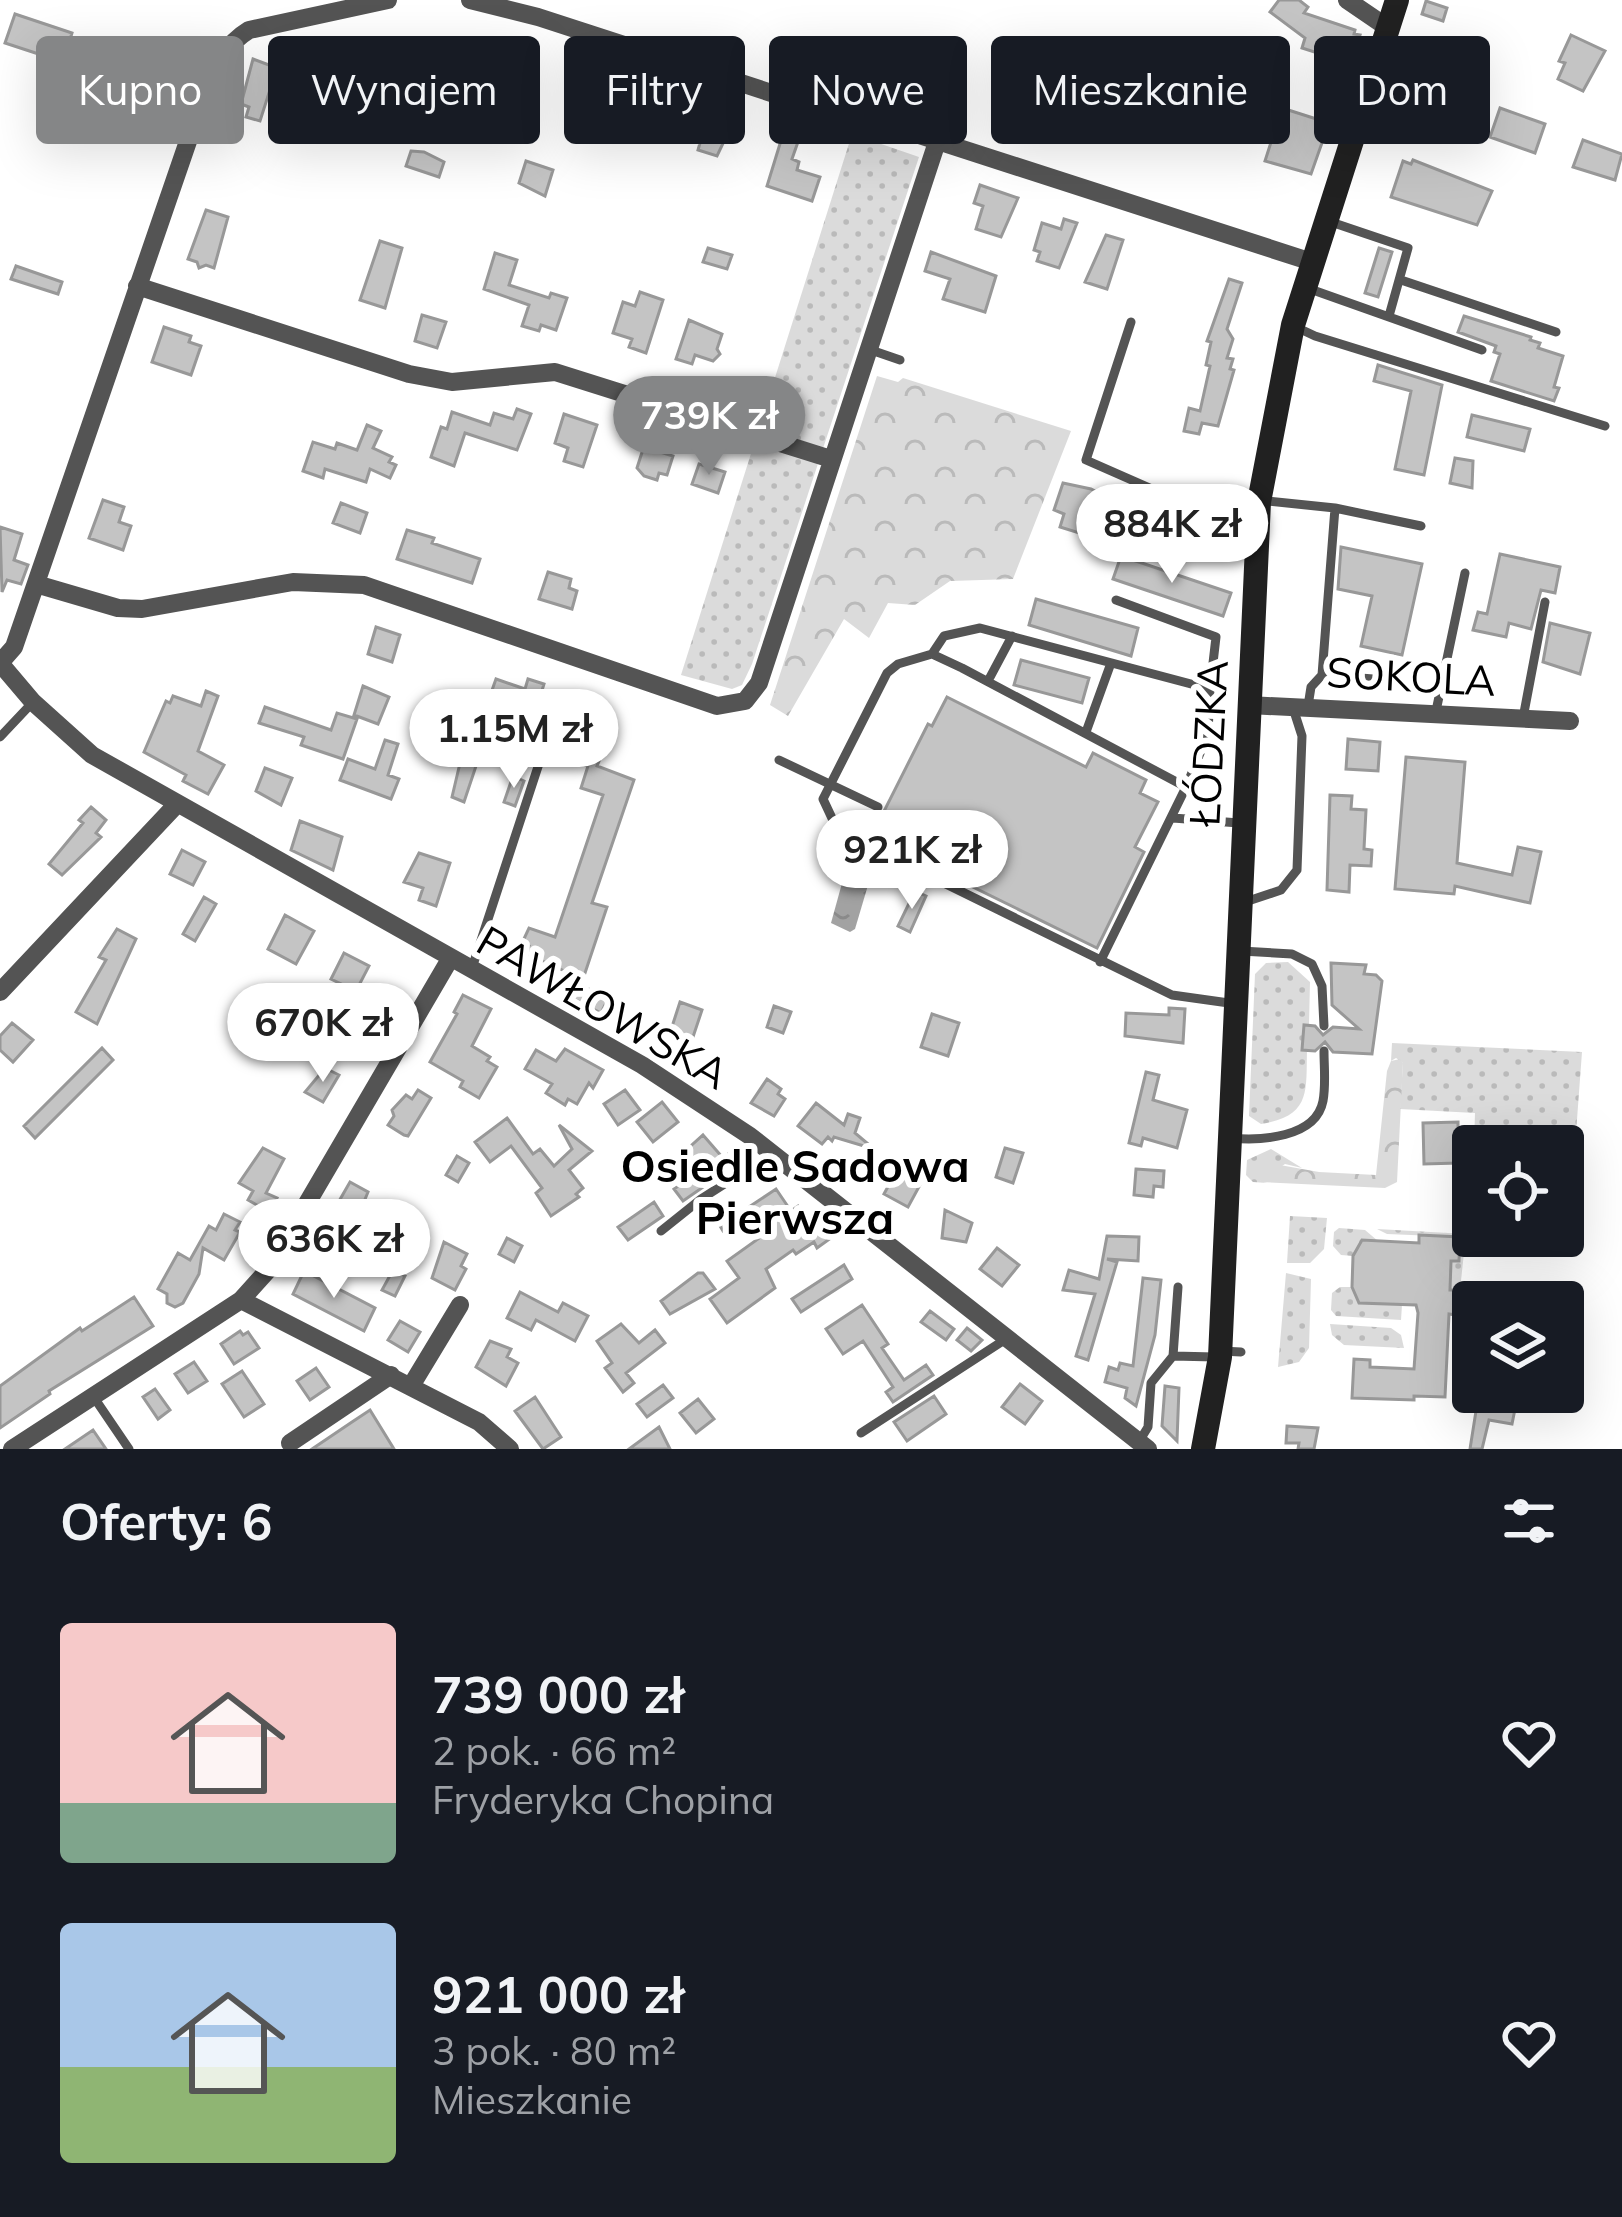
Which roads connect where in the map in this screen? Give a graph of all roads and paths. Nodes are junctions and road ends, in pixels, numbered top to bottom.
1 (388, 0) edge
2 (470, 0) edge
3 (1347, 0) edge
4 (1397, 0) edge
5 (1388, 28) junction
6 (769, 92) edge
7 (936, 144) edge
8 (943, 144) edge
9 (1327, 220) junction
10 (1312, 262) junction
11 (1401, 280) junction
12 (137, 286) junction
13 (1305, 287) junction
14 (1389, 316) junction
15 (1131, 322) dead end
16 (1294, 325) junction
17 (1556, 332) dead end
18 (868, 349) junction
19 (1482, 350) dead end
20 (900, 360) dead end
21 (1605, 426) dead end
22 (831, 459) junction
23 (1259, 502) junction
24 (1335, 508) junction
25 (1421, 526) dead end
26 (1465, 573) dead end
27 (36, 584) junction
28 (1116, 600) dead end
29 (1545, 602) dead end
30 (1012, 636) junction
31 (932, 654) junction
32 (0, 663) edge
33 (1111, 663) junction
34 (1322, 675) junction
35 (1386, 680) dead end
36 (988, 681) junction
37 (1210, 689) junction
38 (33, 702) junction
39 (1249, 705) junction
40 (1300, 706) junction
41 (1436, 711) junction
42 (1523, 718) junction
43 (1570, 721) dead end
44 (551, 727) dead end
45 (1086, 732) junction
46 (0, 736) edge
47 (779, 760) dead end
48 (830, 784) junction
49 (1186, 787) junction
50 (177, 804) junction
51 (878, 806) dead end
52 (1173, 818) junction
53 (1243, 823) junction
54 (1239, 903) junction
55 (1238, 951) junction
56 (450, 959) junction
57 (1100, 962) junction
58 (471, 971) junction
59 (0, 992) edge
60 (1236, 1004) junction
61 (1324, 1026) dead end
62 (1324, 1051) dead end
63 (1230, 1138) junction
64 (772, 1153) junction
65 (661, 1231) dead end
66 (1178, 1287) dead end
67 (242, 1300) junction
68 (460, 1305) dead end
69 (1009, 1337) junction
70 (1173, 1356) junction
71 (1226, 1356) junction
72 (391, 1375) junction
73 (411, 1386) junction
74 (93, 1396) junction
75 (861, 1433) dead end
76 (290, 1443) dead end
77 (1144, 1445) edge
78 (12, 1449) edge
79 (129, 1449) edge
80 (510, 1449) edge
81 (1203, 1449) edge
82 (1220, 1449) edge

1 - 12 street
2 - 6 street
3 - 5 street
4 - 5 main road, ŁÓDZKA
5 - 9 main road, ŁÓDZKA
7 - 18 street
8 - 10 street
9 - 10 main road, ŁÓDZKA
9 - 11 lane
10 - 13 main road, ŁÓDZKA
11 - 14 lane
11 - 17 lane
12 - 22 street
12 - 27 street
13 - 14 lane
13 - 16 main road, ŁÓDZKA
14 - 19 lane
15 - 23 lane
16 - 21 lane
16 - 23 main road, ŁÓDZKA
18 - 20 lane
18 - 22 street
22 - 27 street
23 - 24 lane
23 - 39 main road, ŁÓDZKA
24 - 25 lane
24 - 34 lane
26 - 41 lane
27 - 32 street
28 - 37 lane
29 - 42 lane
30 - 31 lane
30 - 33 lane
30 - 36 lane
31 - 36 lane
31 - 48 lane
32 - 38 street, PAWŁOWSKA
33 - 37 lane
33 - 45 lane
34 - 35 lane
34 - 40 lane
36 - 45 lane
37 - 49 lane
38 - 46 lane
38 - 50 street, PAWŁOWSKA
39 - 40 street, SOKOLA
39 - 53 main road, ŁÓDZKA
40 - 41 street, SOKOLA
40 - 54 lane
41 - 42 street, SOKOLA
42 - 43 street, SOKOLA
44 - 58 lane
45 - 49 lane
47 - 48 lane
48 - 51 lane
48 - 57 lane
49 - 52 lane
50 - 56 street, PAWŁOWSKA
50 - 59 street
52 - 53 lane
52 - 57 lane
53 - 54 main road, ŁÓDZKA
54 - 55 main road, ŁÓDZKA
55 - 60 main road, ŁÓDZKA
55 - 61 lane
56 - 58 street, PAWŁOWSKA
56 - 67 street
57 - 60 lane
58 - 64 street, PAWŁOWSKA
60 - 63 main road, ŁÓDZKA
62 - 63 lane
63 - 71 main road, ŁÓDZKA
64 - 65 lane
64 - 69 street, PAWŁOWSKA
66 - 70 lane
67 - 72 street
67 - 74 street
68 - 73 street
69 - 75 lane
69 - 77 street, PAWŁOWSKA
70 - 71 lane
70 - 77 lane
71 - 81 main road, ŁÓDZKA
71 - 82 main road, ŁÓDZKA
72 - 73 street
72 - 76 street
73 - 80 street
74 - 78 street
74 - 79 lane

